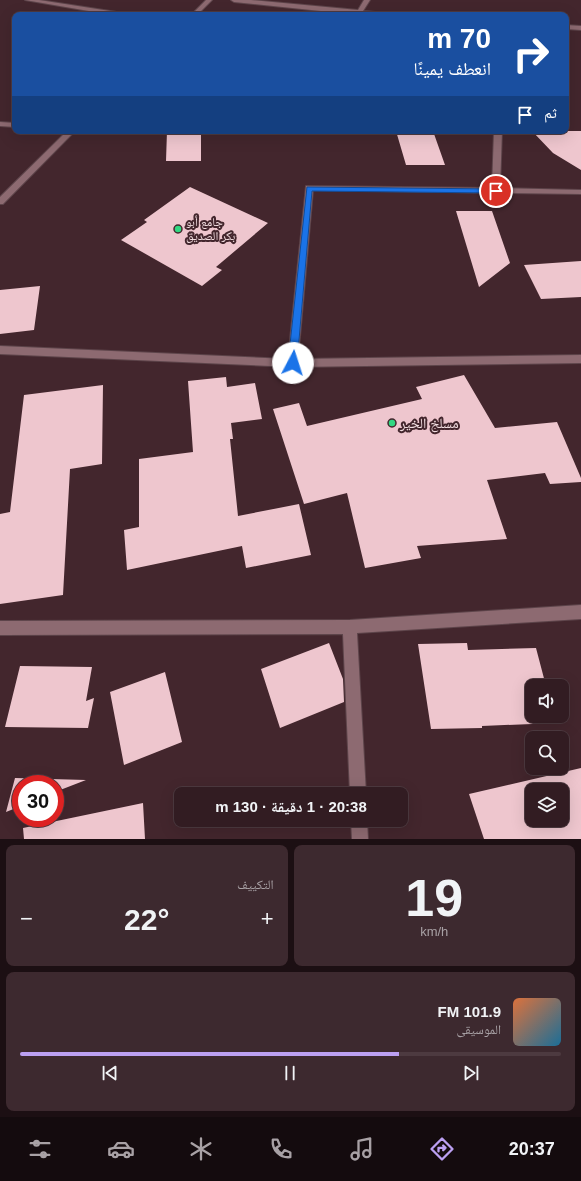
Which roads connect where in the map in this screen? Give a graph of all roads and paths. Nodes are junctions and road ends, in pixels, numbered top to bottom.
1 (28, 0) edge
2 (209, 0) edge
3 (234, 0) edge
4 (367, 0) edge
5 (104, 12) edge
6 (197, 12) edge
7 (349, 12) edge
8 (360, 12) edge
9 (569, 27) edge
10 (581, 28) edge
11 (0, 124) edge
12 (12, 125) edge
13 (68, 134) edge
14 (498, 134) edge
15 (496, 191) junction
16 (581, 192) edge
17 (0, 202) edge
18 (0, 350) edge
19 (581, 359) edge
20 (293, 363) junction
21 (581, 612) edge
22 (350, 627) junction
23 (0, 628) edge
24 (358, 787) edge
25 (359, 827) edge
26 (360, 839) edge

1 - 5 street
2 - 6 street
3 - 7 street
4 - 8 street
9 - 10 street
11 - 12 street
13 - 17 street
14 - 15 street
15 - 16 street
15 - 20 street
18 - 20 street
19 - 20 street
21 - 22 street
22 - 23 street
22 - 24 street
25 - 26 street

